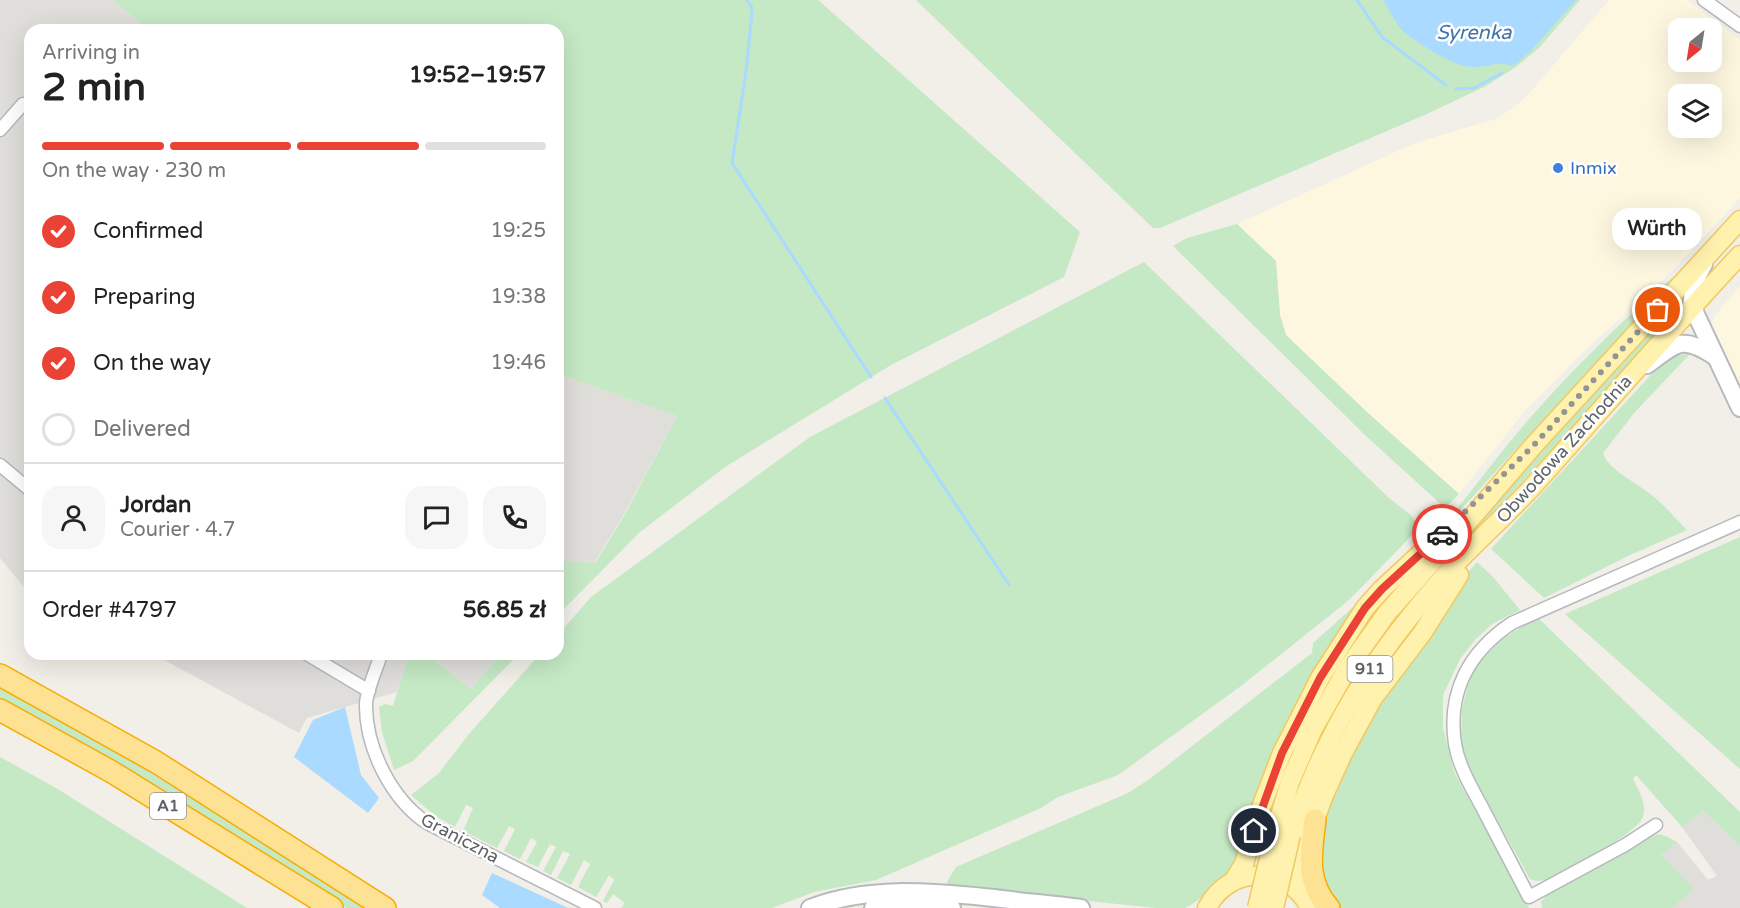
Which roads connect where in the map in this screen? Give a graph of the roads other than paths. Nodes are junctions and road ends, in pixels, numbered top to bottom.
1 (1704, 0) edge
2 (1740, 26) edge
3 (24, 104) edge
4 (0, 130) edge
5 (1740, 220) edge
6 (1723, 240) junction
7 (1740, 255) edge
8 (1692, 306) junction
9 (1714, 356) junction
10 (1628, 379) junction
11 (1740, 408) edge
12 (1534, 445) junction
13 (0, 465) edge
14 (24, 485) edge
15 (1740, 522) edge
16 (1491, 530) junction
17 (317, 660) edge
18 (379, 660) edge
19 (0, 675) edge
20 (369, 691) junction
21 (0, 710) edge
22 (1315, 820) junction
23 (1656, 825) dead end
24 (1283, 834) junction
25 (1234, 880) junction
26 (1305, 900) edge
27 (1206, 907) edge
28 (332, 908) edge
29 (385, 908) edge
30 (595, 908) edge
31 (810, 908) edge
32 (873, 908) edge
33 (952, 908) edge
34 (1081, 908) edge
35 (1257, 908) edge
36 (1274, 908) edge
37 (1329, 908) edge

1 - 2 street
3 - 4 street
5 - 6 main road, 911
6 - 8 street
6 - 12 main road, Obwodowa Zachodnia / 911
7 - 8 main road, 911
8 - 9 street
8 - 10 main road, Obwodowa Zachodnia / 911
9 - 10 street
9 - 11 street
10 - 16 main road, Obwodowa Zachodnia / 911
12 - 24 main road, Obwodowa Zachodnia / 911
12 - 25 main road
13 - 14 street
15 - 23 street
16 - 22 main road
16 - 24 main road, Obwodowa Zachodnia / 911
17 - 20 street
18 - 20 street, Graniczna
19 - 29 highway, A1
20 - 30 street, Graniczna
21 - 28 highway, A1
22 - 26 main road
22 - 37 highway
24 - 35 main road, Obwodowa Zachodnia / 911, bridge
24 - 36 main road, Obwodowa Zachodnia / 911, bridge
25 - 26 main road
25 - 27 main road
31 - 34 street
32 - 33 street

